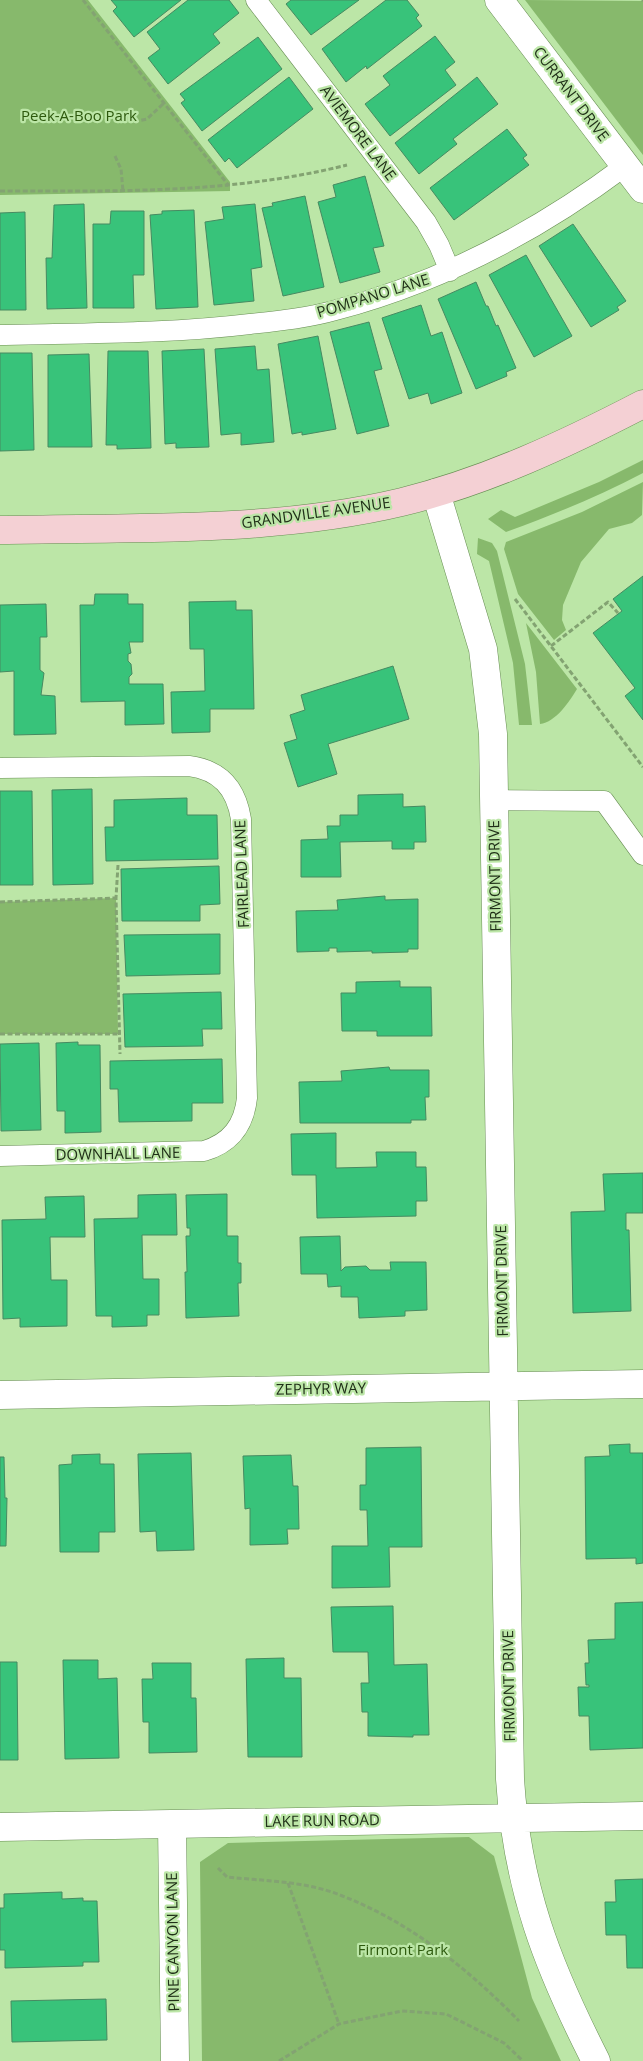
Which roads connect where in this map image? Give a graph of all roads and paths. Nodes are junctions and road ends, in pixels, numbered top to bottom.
1 (83, 0) edge
2 (256, 0) edge
3 (502, 1) edge
4 (164, 103) junction
5 (134, 122) dead end
6 (115, 156) dead end
7 (377, 158) junction
8 (625, 166) junction
9 (230, 186) junction
10 (643, 189) edge
11 (123, 191) junction
12 (0, 192) edge
13 (450, 271) junction
14 (0, 335) edge
15 (643, 404) edge
16 (436, 493) junction
17 (0, 530) edge
18 (515, 599) dead end
19 (618, 613) dead end
20 (551, 646) junction
21 (643, 767) edge
22 (0, 768) edge
23 (494, 800) junction
24 (643, 855) edge
25 (118, 865) dead end
26 (116, 898) junction
27 (0, 902) edge
28 (0, 1034) edge
29 (118, 1034) junction
30 (120, 1054) dead end
31 (232, 1136) joint
32 (0, 1156) edge
33 (643, 1384) edge
34 (504, 1386) junction
35 (0, 1395) edge
36 (643, 1816) edge
37 (513, 1818) junction
38 (172, 1824) junction
39 (0, 1827) edge
40 (218, 1868) dead end
41 (288, 1883) junction
42 (520, 2021) dead end
43 (339, 2024) junction
44 (175, 2061) edge
45 (279, 2061) edge
46 (523, 2061) edge
47 (596, 2061) edge

1 - 4 path
2 - 7 lane, AVIEMORE LANE
3 - 8 street, CURRANT DRIVE
4 - 5 path
4 - 9 path
6 - 11 path
7 - 9 path
7 - 13 lane, AVIEMORE LANE
8 - 10 street, CURRANT DRIVE
8 - 13 lane, POMPANO LANE
9 - 11 path
11 - 12 path
13 - 14 lane, POMPANO LANE
15 - 16 street, GRANDVILLE AVENUE
16 - 17 street, GRANDVILLE AVENUE
16 - 23 street, FIRMONT DRIVE
18 - 20 path
19 - 20 path
20 - 21 path
22 - 31 lane, FAIRLEAD LANE
23 - 24 lane
23 - 34 street, FIRMONT DRIVE
25 - 26 path
26 - 27 path
26 - 29 path
28 - 29 path
29 - 30 path
31 - 32 lane, DOWNHALL LANE
33 - 34 street, ZEPHYR WAY
34 - 35 street, ZEPHYR WAY
34 - 37 street, FIRMONT DRIVE
36 - 37 street, LAKE RUN ROAD
37 - 38 street, LAKE RUN ROAD
37 - 47 street, FIRMONT DRIVE
38 - 39 street, LAKE RUN ROAD
38 - 44 street, PINE CANYON LANE
40 - 41 path
41 - 42 path
41 - 43 path
43 - 45 path
43 - 46 path

